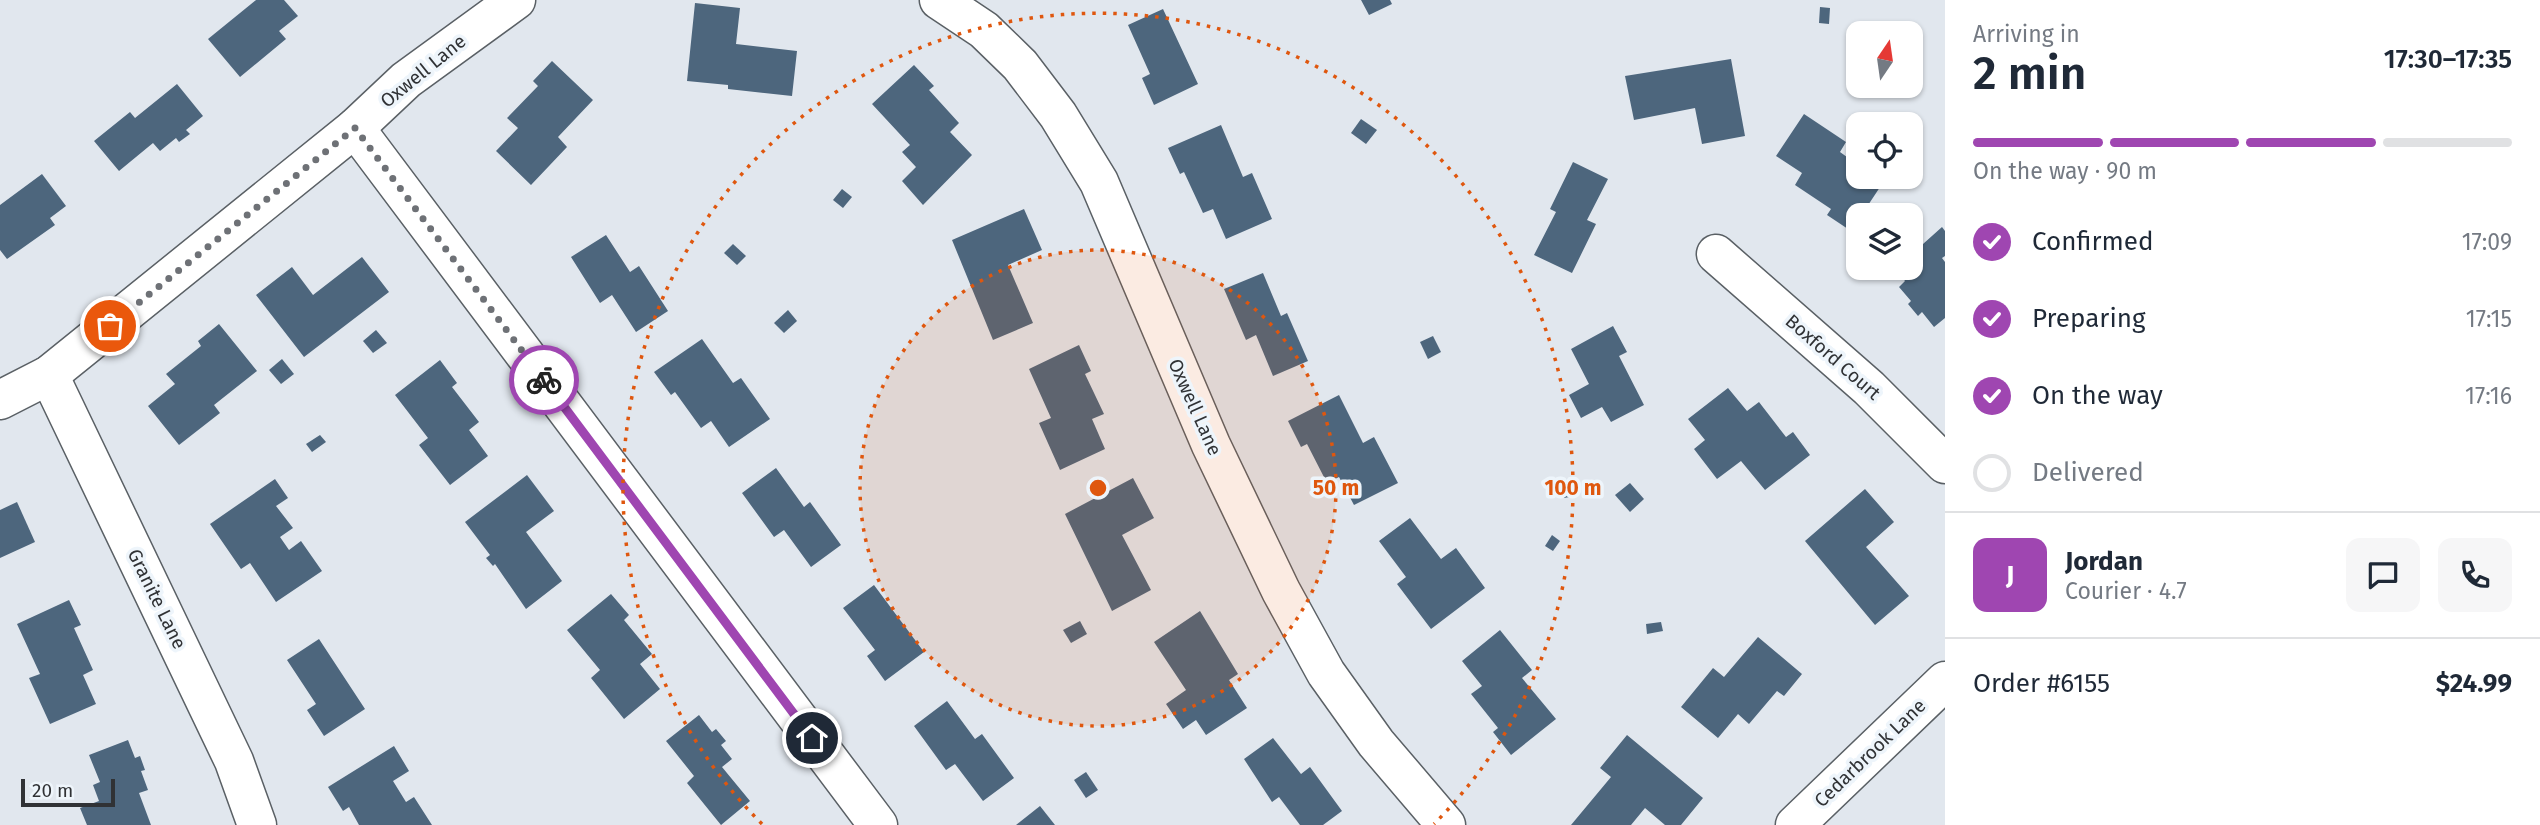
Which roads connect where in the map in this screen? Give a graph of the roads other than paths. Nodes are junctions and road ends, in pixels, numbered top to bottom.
1 (516, 0) edge
2 (939, 0) edge
3 (355, 128) junction
4 (1716, 254) dead end
5 (49, 375) junction
6 (0, 400) edge
7 (1945, 464) edge
8 (1945, 681) edge
9 (257, 825) edge
10 (878, 825) edge
11 (1446, 825) edge
12 (1795, 825) edge

1 - 3 street, Oxwell Lane
2 - 11 street, Oxwell Lane
3 - 5 street, Oxwell Lane
3 - 10 street
4 - 7 street, Boxford Court
5 - 6 street, Oxwell Lane
5 - 9 street, Granite Lane
8 - 12 street, Cedarbrook Lane

